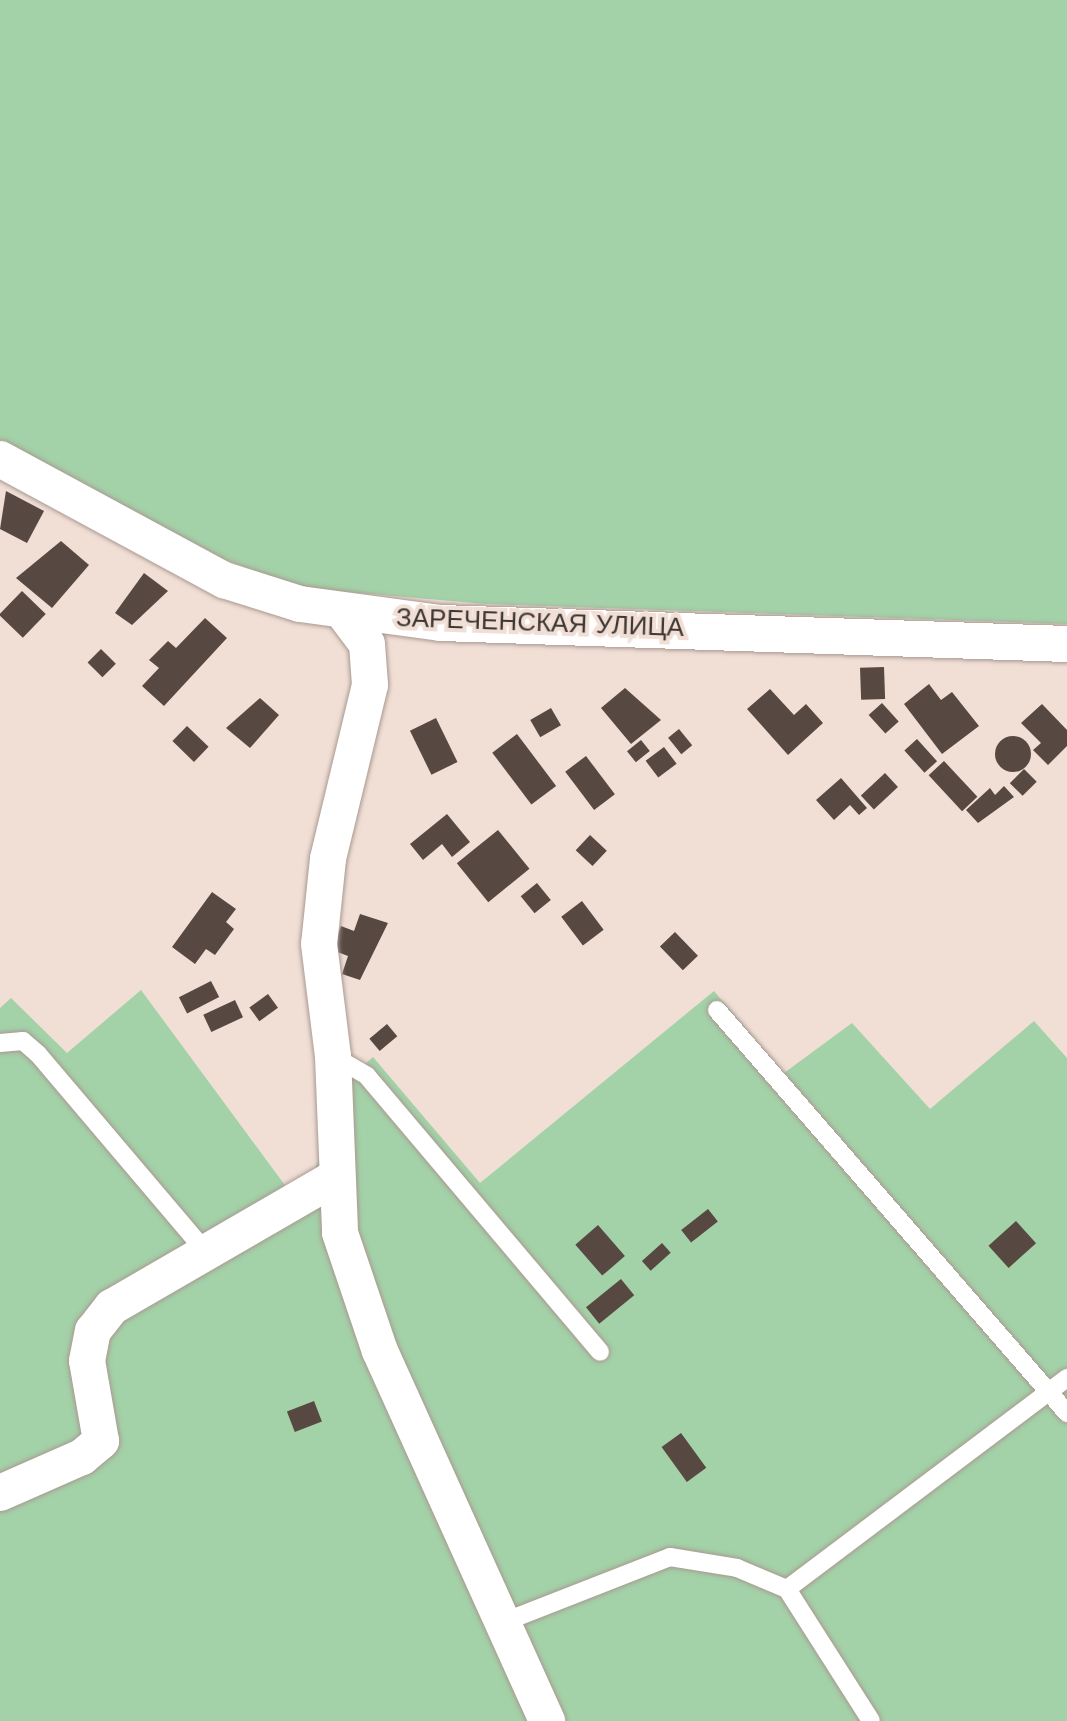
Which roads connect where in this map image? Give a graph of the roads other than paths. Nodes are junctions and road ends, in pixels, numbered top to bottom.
1 (0, 459) edge
2 (342, 611) junction
3 (1067, 644) edge
4 (717, 1010) dead end
5 (0, 1043) edge
6 (333, 1056) junction
7 (336, 1177) junction
8 (205, 1251) junction
9 (600, 1352) dead end
10 (1067, 1378) edge
11 (1049, 1392) junction
12 (1067, 1413) edge
13 (0, 1493) edge
14 (787, 1589) junction
15 (504, 1622) junction
16 (547, 1721) edge
17 (871, 1721) edge

1 - 2 street, ЗАРЕЧЕНСКАЯ УЛИЦА
2 - 3 street, ЗАРЕЧЕНСКАЯ УЛИЦА
2 - 6 street
4 - 11 lane
5 - 8 lane
6 - 7 street
6 - 9 lane
7 - 8 street
7 - 15 street
8 - 13 street
10 - 11 lane
11 - 12 lane
11 - 14 lane
14 - 15 lane
14 - 17 lane
15 - 16 street

